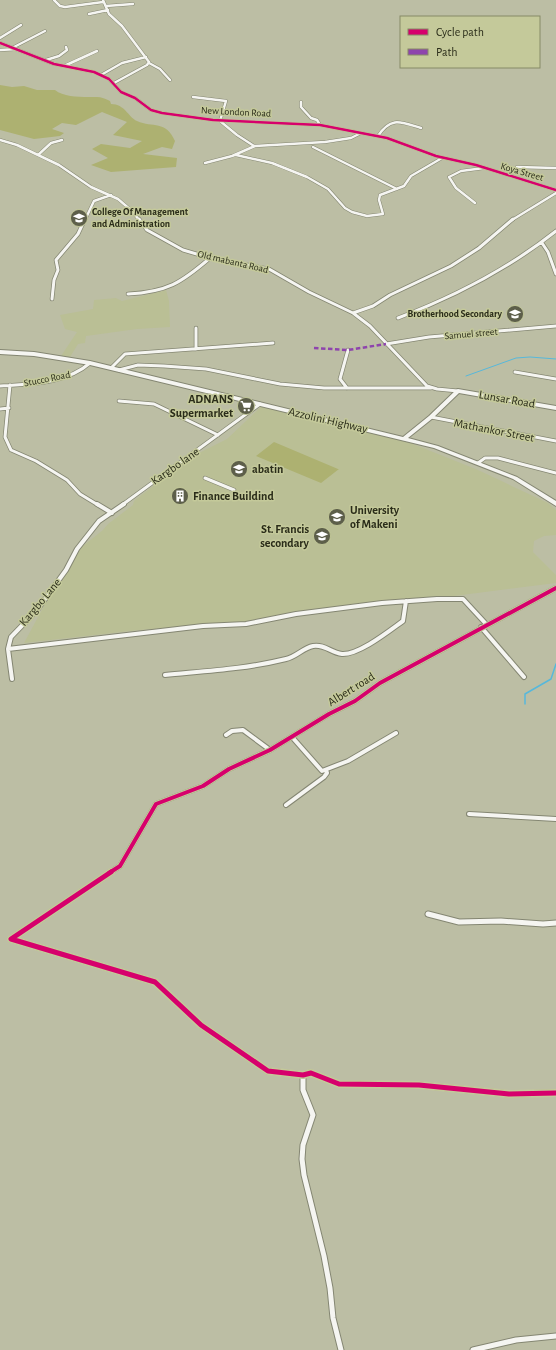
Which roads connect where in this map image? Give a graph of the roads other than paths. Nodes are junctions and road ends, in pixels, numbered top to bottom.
1 (54, 0) edge
2 (103, 1) edge
3 (133, 4) dead end
4 (106, 6) junction
5 (108, 10) junction
6 (89, 14) dead end
7 (21, 25) dead end
8 (45, 31) dead end
9 (0, 38) edge
10 (0, 43) edge
11 (14, 47) junction
12 (66, 47) dead end
13 (18, 49) junction
14 (0, 50) edge
15 (97, 50) dead end
16 (146, 57) junction
17 (46, 60) junction
18 (149, 63) junction
19 (64, 66) junction
20 (101, 75) junction
21 (170, 80) dead end
22 (114, 83) junction
23 (193, 97) dead end
24 (301, 102) dead end
25 (220, 121) junction
26 (320, 125) junction
27 (421, 128) dead end
28 (361, 133) junction
29 (378, 136) junction
30 (0, 140) edge
31 (62, 140) dead end
32 (254, 146) junction
33 (314, 147) dead end
34 (38, 155) junction
35 (236, 155) junction
36 (442, 158) junction
37 (205, 163) dead end
38 (517, 167) dead end
39 (484, 168) junction
40 (556, 168) edge
41 (397, 189) junction
42 (556, 190) edge
43 (556, 193) edge
44 (111, 195) junction
45 (475, 203) dead end
46 (556, 231) edge
47 (542, 243) junction
48 (210, 258) junction
49 (556, 274) edge
50 (128, 294) dead end
51 (52, 299) dead end
52 (353, 313) junction
53 (398, 318) dead end
54 (556, 326) edge
55 (196, 328) dead end
56 (273, 342) dead end
57 (386, 344) junction
58 (196, 349) junction
59 (348, 350) dead end
60 (0, 352) edge
61 (90, 363) junction
62 (110, 368) junction
63 (119, 370) junction
64 (515, 372) dead end
65 (556, 379) edge
66 (10, 385) junction
67 (0, 386) edge
68 (347, 388) junction
69 (431, 388) junction
70 (458, 391) junction
71 (119, 401) dead end
72 (260, 404) junction
73 (0, 408) edge
74 (9, 408) junction
75 (556, 408) edge
76 (431, 417) junction
77 (218, 435) junction
78 (0, 436) edge
79 (5, 436) junction
80 (405, 438) junction
81 (556, 441) edge
82 (478, 462) junction
83 (556, 473) edge
84 (205, 478) dead end
85 (234, 490) dead end
86 (556, 504) edge
87 (112, 513) junction
88 (92, 531) joint
89 (556, 588) edge
90 (406, 601) junction
91 (487, 625) junction
92 (481, 628) junction
93 (8, 648) junction
94 (165, 675) dead end
95 (524, 677) dead end
96 (12, 679) dead end
97 (396, 733) dead end
98 (226, 735) dead end
99 (292, 737) junction
100 (270, 750) junction
101 (326, 770) junction
102 (286, 805) dead end
103 (469, 814) dead end
104 (556, 819) edge
105 (428, 914) dead end
106 (556, 923) edge
107 (303, 1074) junction
108 (556, 1093) edge
109 (556, 1336) edge
110 (341, 1350) edge
111 (472, 1350) edge

1 - 2 street
2 - 4 street
3 - 4 street
4 - 5 street
5 - 6 street
5 - 16 street
7 - 9 street
8 - 11 street
10 - 11 street, New London Road
11 - 13 street, New London Road
12 - 17 street
13 - 14 street
13 - 17 street, New London Road
15 - 19 street
16 - 18 street
16 - 20 street
17 - 19 street, New London Road
18 - 21 street
18 - 22 street
19 - 20 street, New London Road
20 - 22 street, New London Road
22 - 25 street, New London Road
23 - 25 street
24 - 26 street
25 - 26 street, New London Road
25 - 32 street
26 - 28 street, New London Road
27 - 29 street
28 - 29 street, New London Road
28 - 32 street
29 - 36 street, New London Road
30 - 34 street, Old mabanta Road
31 - 34 street
32 - 35 street
33 - 41 street
34 - 44 street, Old mabanta Road
35 - 37 street
35 - 41 street
36 - 39 street, New London Road
36 - 41 street
38 - 40 street
39 - 42 street, Koya Street
39 - 45 street
43 - 52 street
44 - 48 street, Old mabanta Road
44 - 51 street
46 - 47 street
47 - 49 street
47 - 53 street
48 - 50 street
48 - 52 street, Old mabanta Road
52 - 57 street, Old mabanta Road
54 - 57 street, Samuel street
55 - 58 street
56 - 58 street
57 - 69 street, Old mabanta Road
58 - 62 street
59 - 68 street
60 - 61 main road, Azzolini Highway
61 - 62 main road, Azzolini Highway
61 - 66 street, Stucco Road
62 - 63 main road, Azzolini Highway
63 - 68 street
63 - 72 main road, Azzolini Highway
64 - 65 street
66 - 67 street, Stucco Road
66 - 74 street
68 - 69 street
69 - 70 street
70 - 75 main road, Lunsar Road
70 - 76 main road
71 - 77 street
72 - 77 street, Kargbo lane
72 - 80 main road, Azzolini Highway
73 - 74 street
74 - 79 street
76 - 80 main road
76 - 81 street, Mathankor Street
77 - 87 street, Kargbo lane
78 - 79 street
79 - 87 street
80 - 82 main road, Azzolini Highway
82 - 83 street
82 - 86 main road, Azzolini Highway
84 - 85 street
87 - 88 street, Kargbo lane
88 - 93 street, Kargbo Lane
89 - 91 street, Albert road
90 - 91 street
90 - 93 street
90 - 94 street
91 - 92 street, Albert road
92 - 95 street
92 - 99 street, Albert road
93 - 96 street
97 - 101 street
98 - 100 street
99 - 100 street, Albert road
99 - 101 street
100 - 107 street, Albert road
101 - 102 street
103 - 104 street
105 - 106 street
107 - 108 street
107 - 110 street
109 - 111 street

